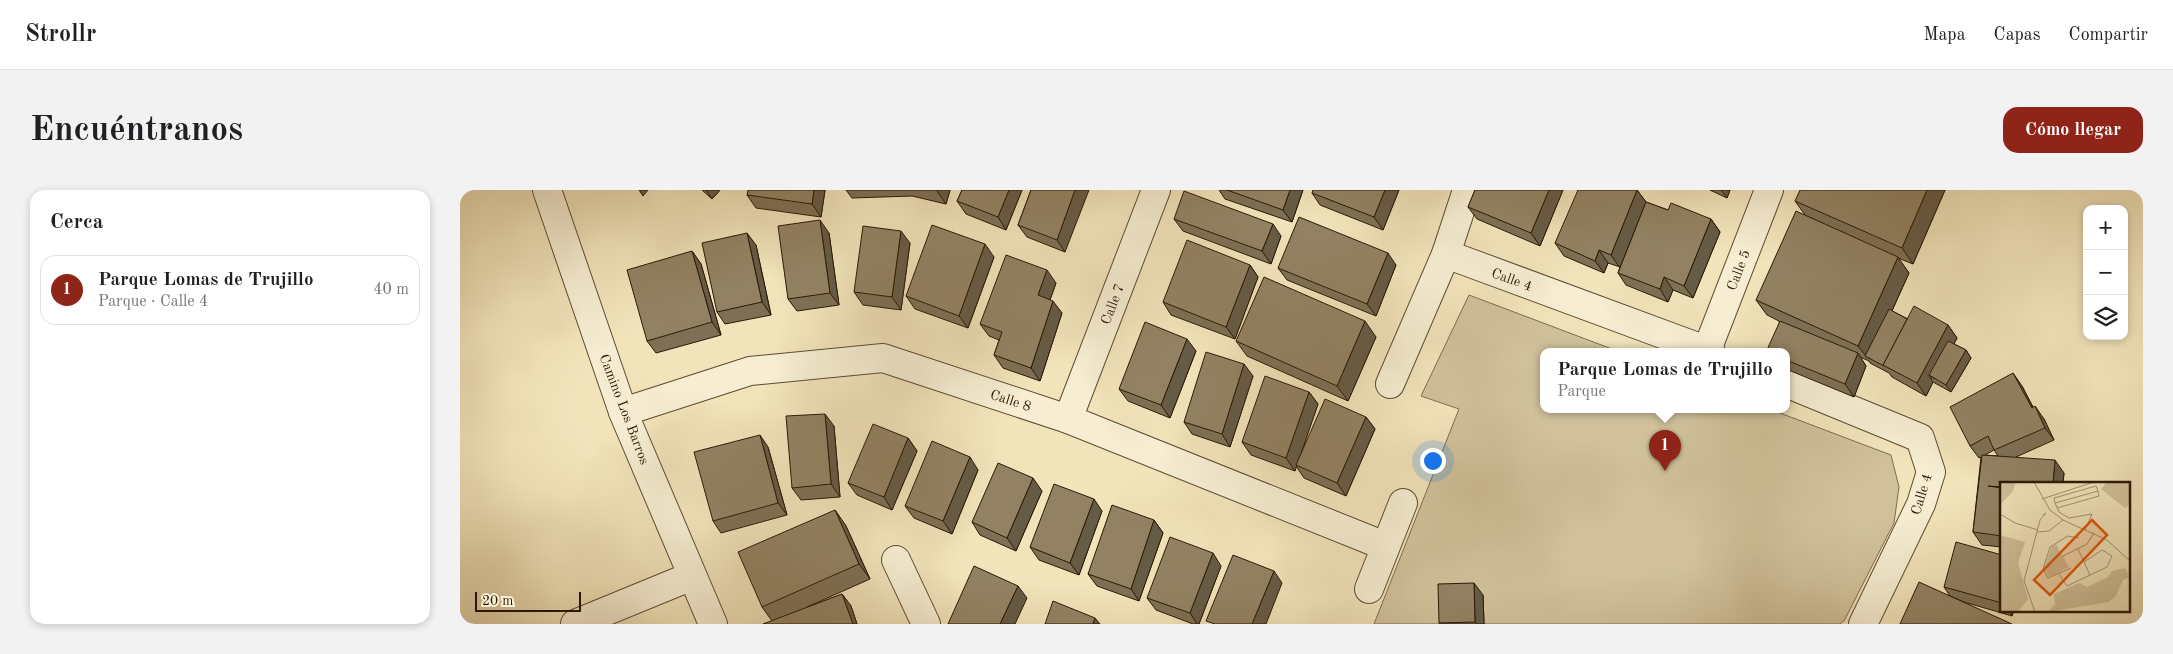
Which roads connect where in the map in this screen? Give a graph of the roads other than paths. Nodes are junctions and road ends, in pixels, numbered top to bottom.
1 (548, 190) edge
2 (1156, 190) edge
3 (1467, 190) edge
4 (1769, 190) edge
5 (1446, 254) junction
6 (1701, 348) edge
7 (1710, 348) edge
8 (1390, 384) dead end
9 (1790, 385) edge
10 (623, 412) junction
11 (1068, 419) junction
12 (1402, 503) dead end
13 (1385, 546) junction
14 (896, 560) dead end
15 (692, 576) junction
16 (1369, 589) dead end
17 (575, 624) edge
18 (713, 624) edge
19 (926, 624) edge
20 (1863, 624) edge

1 - 10 street, Camino Los Barros
2 - 11 street, Calle 7
3 - 5 street
4 - 7 street, Calle 5
5 - 6 street, Calle 4
5 - 8 street
9 - 20 street, Calle 4
10 - 11 street, Calle 8
10 - 15 street, Camino Los Barros
11 - 13 street, Calle 8
12 - 13 street
13 - 16 street
14 - 19 street
15 - 17 street
15 - 18 street, Camino Los Barros

